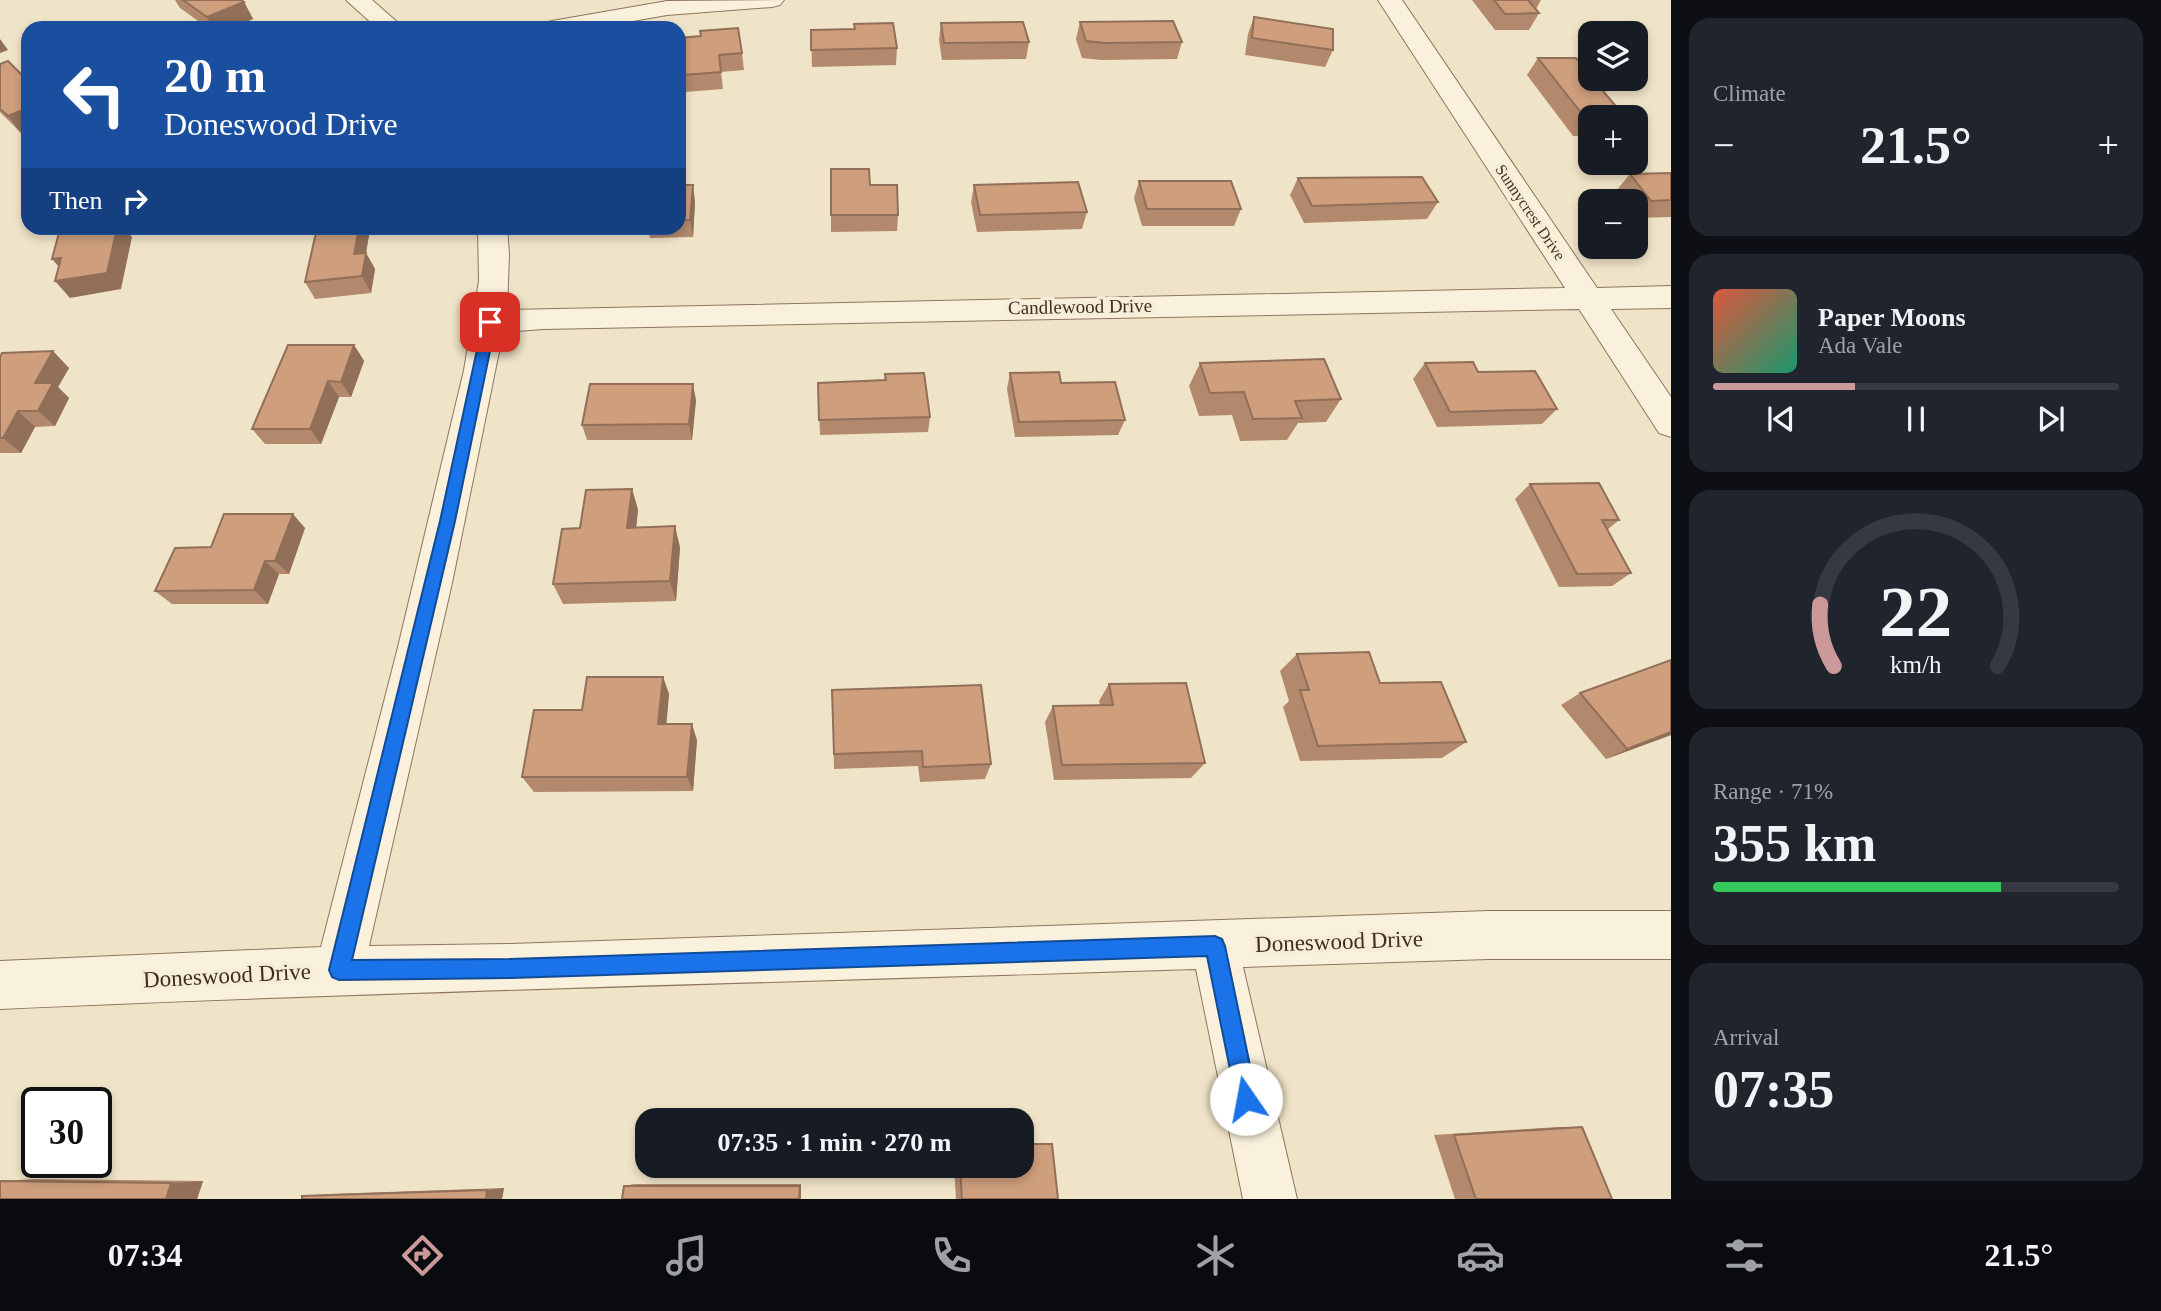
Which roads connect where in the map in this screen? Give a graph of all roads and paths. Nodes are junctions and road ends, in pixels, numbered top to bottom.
1 (358, 0) edge
2 (772, 0) edge
3 (1390, 0) edge
4 (384, 21) edge
5 (592, 21) edge
6 (494, 235) edge
7 (1671, 296) edge
8 (1588, 297) junction
9 (490, 322) junction
10 (1671, 424) edge
11 (1671, 936) edge
12 (1215, 946) junction
13 (339, 970) junction
14 (0, 985) edge
15 (1270, 1199) edge

1 - 4 street
2 - 5 street
3 - 8 street, Sunnycrest Drive
6 - 9 street
7 - 8 street, Candlewood Drive
8 - 9 street, Candlewood Drive
8 - 10 street, Sunnycrest Drive
9 - 13 street
11 - 12 street, Doneswood Drive
12 - 13 street, Doneswood Drive
12 - 15 street
13 - 14 street, Doneswood Drive

